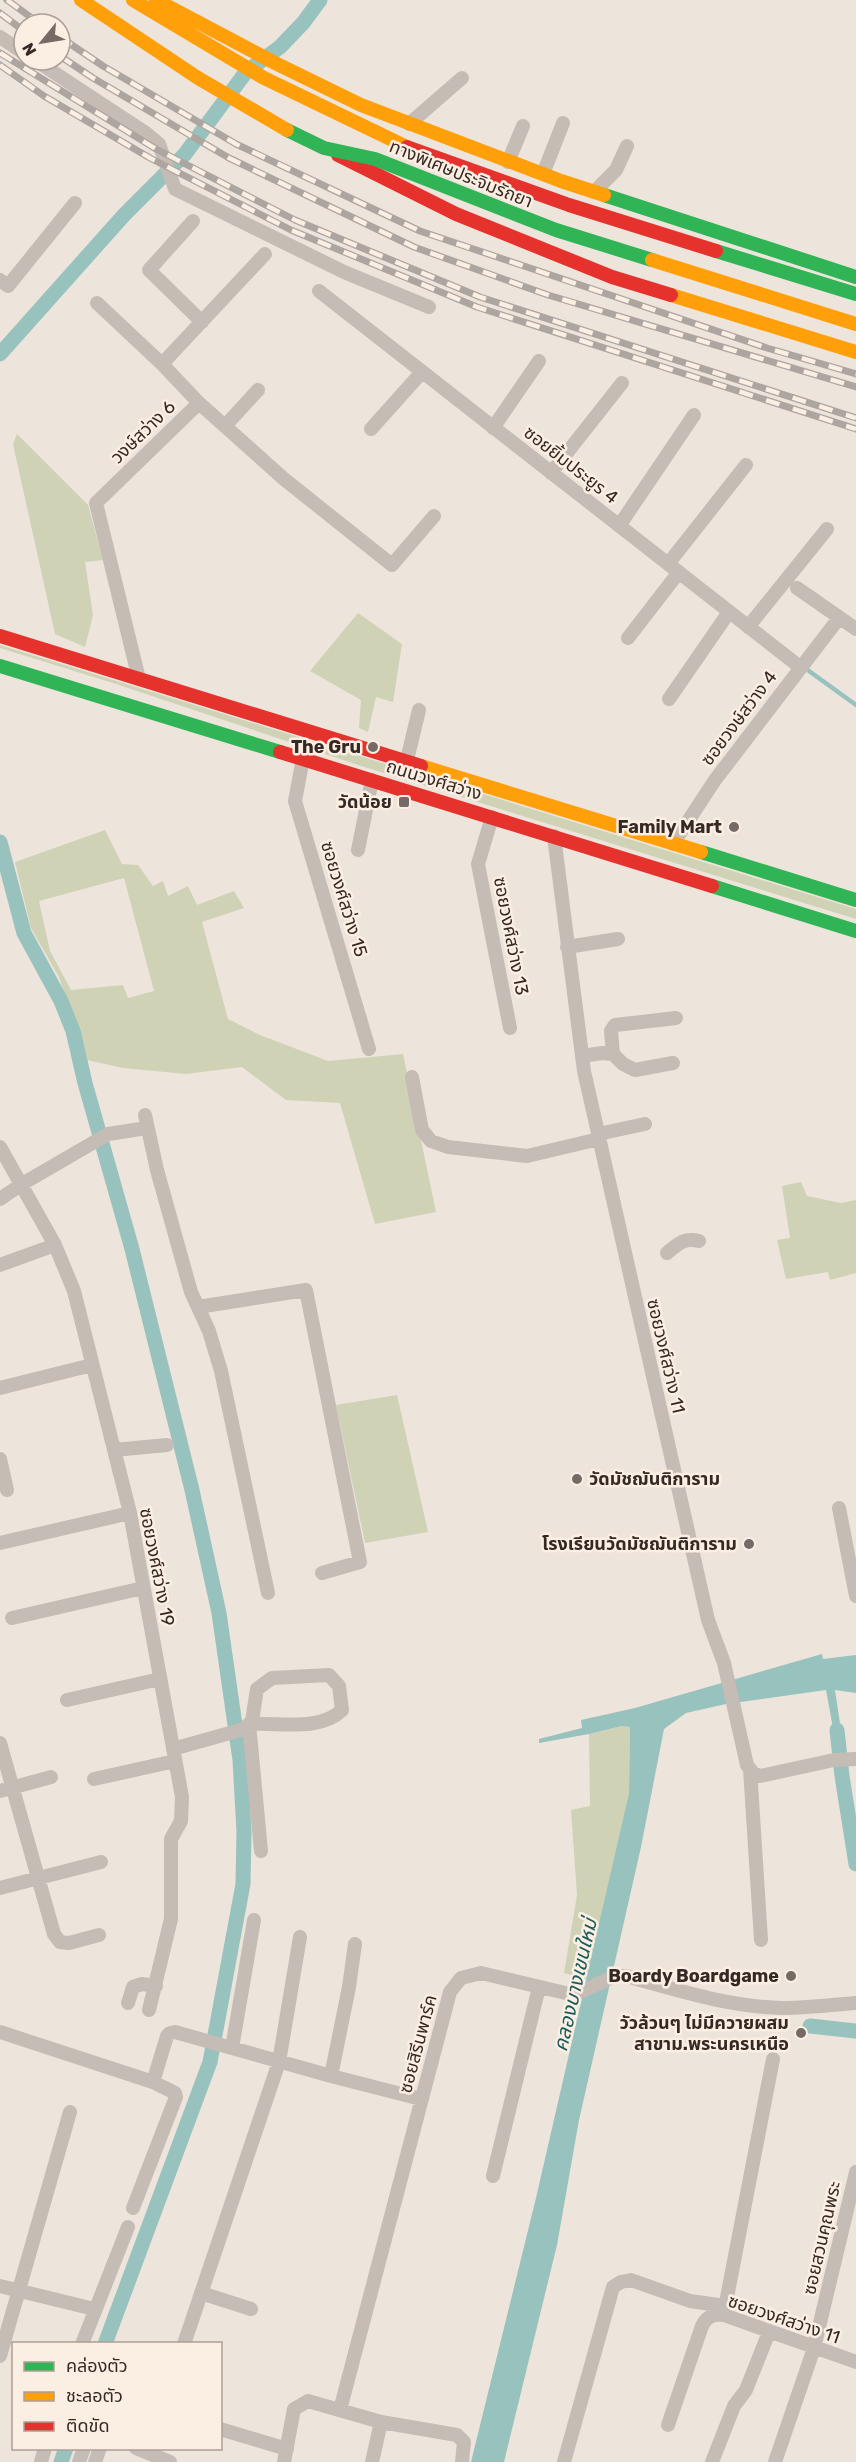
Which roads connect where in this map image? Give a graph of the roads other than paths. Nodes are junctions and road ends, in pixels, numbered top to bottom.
1 (81, 0) edge
2 (97, 0) edge
3 (133, 0) edge
4 (156, 0) edge
5 (53, 72) edge
6 (462, 78) dead end
7 (563, 123) dead end
8 (410, 124) junction
9 (523, 126) dead end
10 (627, 146) dead end
11 (324, 148) junction
12 (508, 162) junction
13 (543, 174) junction
14 (594, 192) junction
15 (75, 203) dead end
16 (193, 221) dead end
17 (265, 254) dead end
18 (856, 277) edge
19 (0, 280) edge
20 (319, 291) dead end
21 (856, 294) edge
22 (97, 303) dead end
23 (429, 307) dead end
24 (856, 312) edge
25 (202, 322) junction
26 (856, 324) edge
27 (856, 352) edge
28 (539, 361) dead end
29 (162, 364) junction
30 (422, 372) junction
31 (622, 383) dead end
32 (258, 390) dead end
33 (199, 403) junction
34 (694, 415) dead end
35 (225, 426) junction
36 (493, 428) junction
37 (371, 429) dead end
38 (746, 465) dead end
39 (551, 473) junction
40 (434, 516) dead end
41 (619, 526) junction
42 (827, 529) dead end
43 (673, 568) junction
44 (796, 588) dead end
45 (729, 612) junction
46 (839, 618) junction
47 (748, 627) junction
48 (856, 629) edge
49 (0, 636) edge
50 (628, 638) dead end
51 (0, 666) edge
52 (800, 667) junction
53 (139, 679) junction
54 (669, 699) dead end
55 (419, 710) dead end
56 (303, 758) junction
57 (407, 760) junction
58 (372, 780) junction
59 (492, 817) junction
60 (554, 836) junction
61 (673, 844) junction
62 (358, 850) dead end
63 (856, 900) edge
64 (856, 931) edge
65 (618, 939) dead end
66 (567, 947) junction
67 (676, 1018) dead end
68 (510, 1028) dead end
69 (369, 1049) dead end
70 (613, 1054) junction
71 (582, 1056) junction
72 (673, 1063) dead end
73 (412, 1077) dead end
74 (645, 1124) dead end
75 (599, 1137) junction
76 (0, 1147) edge
77 (22, 1184) junction
78 (0, 1199) edge
79 (699, 1241) dead end
80 (56, 1245) junction
81 (666, 1253) dead end
82 (0, 1265) edge
83 (198, 1307) junction
84 (92, 1365) junction
85 (0, 1388) edge
86 (167, 1444) dead end
87 (114, 1450) junction
88 (0, 1459) edge
89 (7, 1490) dead end
90 (839, 1508) dead end
91 (130, 1513) junction
92 (0, 1543) edge
93 (322, 1573) dead end
94 (143, 1588) junction
95 (268, 1593) dead end
96 (856, 1596) edge
97 (12, 1618) dead end
98 (160, 1679) junction
99 (67, 1700) dead end
100 (249, 1724) junction
101 (0, 1743) edge
102 (174, 1755) junction
103 (846, 1759) edge
104 (750, 1769) junction
105 (51, 1777) dead end
106 (94, 1779) dead end
107 (7, 1789) edge
108 (261, 1851) dead end
109 (102, 1862) dead end
110 (38, 1878) junction
111 (0, 1888) edge
112 (254, 1920) dead end
113 (99, 1935) dead end
114 (300, 1937) dead end
115 (761, 1940) dead end
116 (355, 1944) dead end
117 (156, 1986) junction
118 (539, 1987) junction
119 (128, 2003) dead end
120 (856, 2003) edge
121 (149, 2010) dead end
122 (0, 2032) edge
123 (232, 2048) junction
124 (773, 2059) dead end
125 (279, 2062) junction
126 (331, 2076) junction
127 (153, 2082) junction
128 (421, 2099) junction
129 (70, 2112) dead end
130 (856, 2172) edge
131 (493, 2176) dead end
132 (133, 2208) dead end
133 (128, 2227) dead end
134 (0, 2286) edge
135 (18, 2292) junction
136 (201, 2293) junction
137 (94, 2309) junction
138 (251, 2309) dead end
139 (724, 2310) junction
140 (768, 2332) junction
141 (82, 2342) edge
142 (184, 2342) edge
143 (814, 2348) junction
144 (0, 2356) edge
145 (856, 2362) edge
146 (340, 2410) junction
147 (381, 2422) junction
148 (668, 2425) dead end
149 (222, 2430) edge
150 (143, 2453) edge
151 (286, 2456) edge
152 (170, 2462) edge
153 (372, 2462) edge
154 (462, 2462) edge
155 (564, 2462) edge
156 (712, 2462) edge
157 (775, 2462) edge

1 - 11 main road, ทางพิเศษประจิมรัถยา, bridge
2 - 24 main road
3 - 21 main road, ทางพิเศษประจิมรัถยา
4 - 8 main road
5 - 23 street
6 - 8 street
7 - 13 street
8 - 12 main road
9 - 12 street
10 - 14 street
11 - 26 main road, ทางพิเศษประจิมรัถยา, bridge
11 - 27 main road, bridge
12 - 13 main road
13 - 14 main road
14 - 18 main road
15 - 19 street
16 - 25 street
17 - 25 street
20 - 30 street, ซอยยิ้มประยูร 4
22 - 29 street, วงษ์สว่าง 6
25 - 29 street
28 - 36 street
29 - 33 street, วงษ์สว่าง 6
30 - 36 street, ซอยยิ้มประยูร 4
30 - 37 street
31 - 39 street
32 - 35 street
33 - 35 street
33 - 53 street, วงษ์สว่าง 6
34 - 41 street
35 - 40 street
36 - 39 street, ซอยยิ้มประยูร 4
38 - 43 street
39 - 41 street, ซอยยิ้มประยูร 4
41 - 43 street, ซอยยิ้มประยูร 4
42 - 47 street
43 - 45 street, ซอยยิ้มประยูร 4
43 - 50 street
44 - 46 street
45 - 47 street, ซอยยิ้มประยูร 4
45 - 54 street
46 - 48 street
46 - 52 street, ซอยวงษ์สว่าง 4
47 - 52 street, ซอยยิ้มประยูร 4
49 - 53 main road, ถนนวงศ์สว่าง
51 - 56 main road, ถนนวงศ์สว่าง
52 - 61 street, ซอยวงษ์สว่าง 4
53 - 57 main road, ถนนวงศ์สว่าง
55 - 57 street
56 - 58 main road, ถนนวงศ์สว่าง
56 - 69 street, ซอยวงศ์สว่าง 15
57 - 61 main road, ถนนวงศ์สว่าง
58 - 59 main road, ถนนวงศ์สว่าง
58 - 62 street
59 - 60 main road, ถนนวงศ์สว่าง
59 - 68 street, ซอยวงศ์สว่าง 13
60 - 64 main road, ถนนวงศ์สว่าง
60 - 66 street, ซอยวงศ์สว่าง 11
61 - 63 main road, ถนนวงศ์สว่าง
65 - 66 street
66 - 71 street, ซอยวงศ์สว่าง 11
67 - 70 street
70 - 71 street
70 - 72 street
71 - 75 street, ซอยวงศ์สว่าง 11
73 - 75 street
74 - 75 street
75 - 104 street, ซอยวงศ์สว่าง 11
76 - 77 street, ซอยวงศ์สว่าง 19
77 - 78 street
77 - 80 street, ซอยวงศ์สว่าง 19
77 - 83 street
79 - 81 street
80 - 82 street
80 - 84 street, ซอยวงศ์สว่าง 19
83 - 93 street
83 - 95 street
84 - 85 street
84 - 87 street, ซอยวงศ์สว่าง 19
86 - 87 street
87 - 91 street, ซอยวงศ์สว่าง 19
88 - 89 street
90 - 96 street
91 - 92 street
91 - 94 street, ซอยวงศ์สว่าง 19
94 - 97 street
94 - 98 street, ซอยวงศ์สว่าง 19
98 - 99 street
98 - 102 street, ซอยวงศ์สว่าง 19
100 - 100 street
100 - 102 street
100 - 108 street
101 - 107 street
102 - 106 street
102 - 117 street, ซอยวงศ์สว่าง 19
103 - 104 street
104 - 115 street, ซอยวงศ์สว่าง 11
105 - 107 street
107 - 110 street
109 - 110 street
110 - 111 street
110 - 113 street
112 - 123 street
114 - 125 street
116 - 126 street
117 - 119 street
117 - 121 street, ซอยวงศ์สว่าง 19
118 - 120 street, ซอยสิรีนพาร์ค
118 - 128 street, ซอยสิรีนพาร์ค
118 - 131 street
122 - 127 street
123 - 125 street
123 - 127 street
124 - 139 street
125 - 126 street
125 - 136 street
126 - 128 street
127 - 132 street
128 - 146 street, ซอยสิรีนพาร์ค
129 - 135 street
130 - 143 street, ซอยสวนคุณพระ
133 - 137 street
134 - 135 street
135 - 137 street
135 - 144 street
136 - 138 street
136 - 142 street
137 - 141 street
139 - 140 street, ซอยวงศ์สว่าง 11
139 - 148 street, ซอยวงศ์สว่าง 11
139 - 155 street
140 - 143 street, ซอยวงศ์สว่าง 11
140 - 156 street
143 - 145 street, ซอยวงศ์สว่าง 11
143 - 157 street, ซอยสวนคุณพระ
146 - 147 street
146 - 151 street
147 - 153 street
147 - 154 street
149 - 151 street
150 - 152 street

